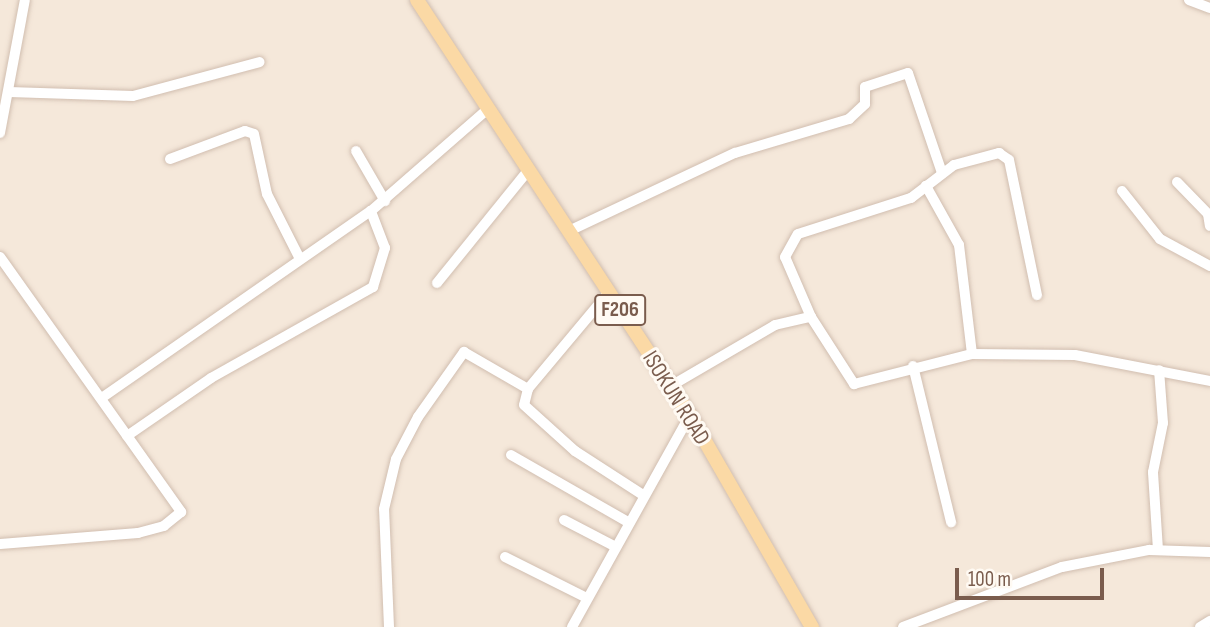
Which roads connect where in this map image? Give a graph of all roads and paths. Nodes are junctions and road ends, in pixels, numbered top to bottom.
1 (25, 0) edge
2 (417, 0) edge
3 (1189, 0) edge
4 (1210, 8) edge
5 (260, 62) dead end
6 (9, 92) junction
7 (488, 109) junction
8 (0, 133) edge
9 (356, 151) dead end
10 (170, 159) dead end
11 (527, 172) junction
12 (942, 173) junction
13 (1177, 182) dead end
14 (926, 186) junction
15 (1122, 191) dead end
16 (385, 201) junction
17 (371, 211) junction
18 (1210, 226) edge
19 (571, 230) junction
20 (0, 257) edge
21 (299, 257) junction
22 (1210, 266) edge
23 (437, 283) dead end
24 (609, 292) junction
25 (1037, 295) dead end
26 (811, 317) junction
27 (972, 354) junction
28 (913, 366) junction
29 (1160, 370) junction
30 (1210, 381) edge
31 (669, 387) junction
32 (528, 389) junction
33 (103, 397) junction
34 (690, 415) junction
35 (127, 436) junction
36 (511, 454) dead end
37 (643, 495) junction
38 (564, 520) dead end
39 (628, 522) junction
40 (951, 522) dead end
41 (0, 544) edge
42 (612, 545) junction
43 (1158, 550) junction
44 (1210, 552) edge
45 (505, 557) dead end
46 (585, 597) junction
47 (1210, 621) edge
48 (389, 627) edge
49 (572, 627) edge
50 (812, 627) edge
51 (904, 627) edge
52 (1200, 627) edge

1 - 6 street
2 - 7 main road, ISOKUN ROAD / F206
3 - 4 street
5 - 6 street
6 - 8 street
7 - 11 main road, ISOKUN ROAD / F206
7 - 16 street
9 - 16 street
10 - 21 street
11 - 19 main road, ISOKUN ROAD / F206
11 - 23 street
12 - 14 street
12 - 19 street
12 - 25 street
13 - 18 street
14 - 26 street
14 - 27 street
15 - 22 street
16 - 17 street
17 - 21 street
17 - 35 street
19 - 24 main road, ISOKUN ROAD / F206
20 - 33 street
21 - 33 street
24 - 31 main road, ISOKUN ROAD / F206
24 - 32 street
26 - 28 street
26 - 31 street
27 - 28 street
27 - 29 street
28 - 40 street
29 - 30 street
29 - 43 street
31 - 34 main road, ISOKUN ROAD / F206
32 - 37 street
32 - 48 street
33 - 35 street
34 - 37 street
34 - 50 main road, ISOKUN ROAD / F206
35 - 41 street
36 - 39 street
37 - 39 street
38 - 42 street
39 - 42 street
42 - 46 street
43 - 44 street
43 - 51 street
45 - 46 street
46 - 49 street
47 - 52 street

